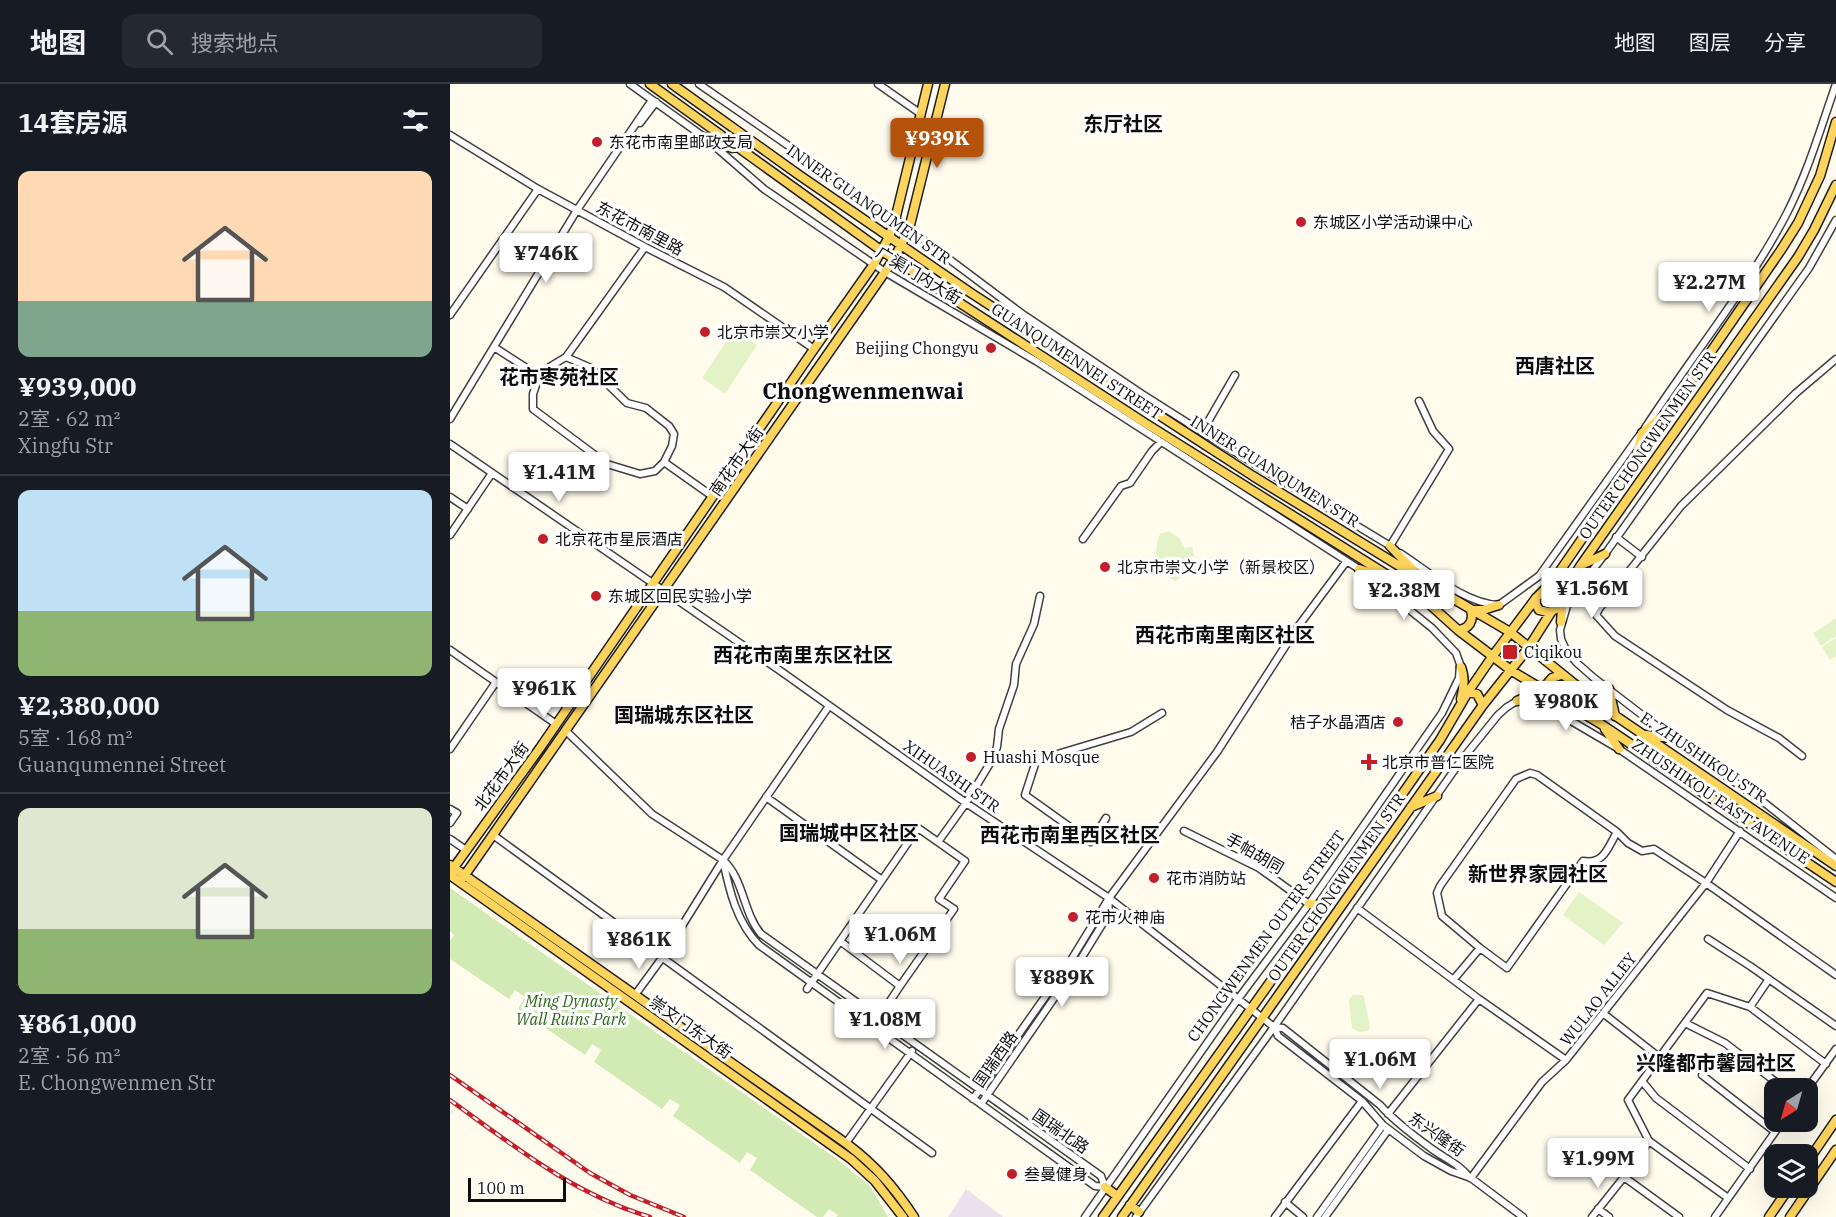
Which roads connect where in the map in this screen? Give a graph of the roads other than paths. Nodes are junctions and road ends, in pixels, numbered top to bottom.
1 (630, 84) edge
2 (650, 84) edge
3 (672, 84) edge
4 (699, 84) edge
5 (878, 84) edge
6 (928, 84) edge
7 (945, 84) edge
8 (1836, 84) edge
9 (654, 101) junction
10 (921, 114) junction
11 (1836, 122) edge
12 (450, 135) edge
13 (704, 137) junction
14 (745, 153) junction
15 (1836, 186) edge
16 (538, 189) junction
17 (577, 210) junction
18 (895, 220) junction
19 (1836, 220) edge
20 (909, 229) junction
21 (889, 237) junction
22 (902, 246) junction
23 (645, 247) junction
24 (882, 251) junction
25 (894, 259) junction
26 (874, 264) junction
27 (885, 272) junction
28 (1763, 308) junction
29 (450, 315) edge
30 (1773, 317) junction
31 (494, 347) junction
32 (814, 349) junction
33 (566, 357) junction
34 (1836, 359) edge
35 (1235, 375) dead end
36 (539, 376) junction
37 (1419, 401) dead end
38 (1674, 407) junction
39 (450, 419) edge
40 (1202, 432) junction
41 (1642, 433) junction
42 (1161, 442) junction
43 (450, 444) edge
44 (664, 462) junction
45 (1636, 462) junction
46 (492, 473) junction
47 (712, 496) junction
48 (450, 497) edge
49 (468, 509) junction
50 (450, 535) edge
51 (1616, 537) junction
52 (1083, 539) dead end
53 (1390, 546) junction
54 (1605, 554) junction
55 (1642, 557) junction
56 (1346, 562) junction
57 (1581, 566) junction
58 (1359, 569) junction
59 (1425, 582) junction
60 (1400, 583) junction
61 (653, 584) junction
62 (663, 591) junction
63 (1575, 593) junction
64 (1563, 594) junction
65 (1040, 596) dead end
66 (1536, 598) junction
67 (1499, 605) junction
68 (1599, 609) junction
69 (1471, 610) junction
70 (1554, 610) junction
71 (1562, 622) junction
72 (1458, 630) junction
73 (1510, 632) junction
74 (1529, 647) junction
75 (450, 650) edge
76 (1492, 657) junction
77 (1461, 667) junction
78 (1512, 671) junction
79 (1561, 675) junction
80 (496, 682) junction
81 (1609, 689) junction
82 (1468, 692) junction
83 (1547, 692) junction
84 (1560, 699) junction
85 (1517, 701) junction
86 (1483, 705) junction
87 (829, 706) junction
88 (1162, 713) dead end
89 (1456, 713) junction
90 (1615, 716) junction
91 (1601, 723) junction
92 (556, 724) junction
93 (566, 731) junction
94 (1644, 735) junction
95 (1672, 738) junction
96 (450, 749) edge
97 (1618, 749) junction
98 (1038, 755) dead end
99 (1054, 755) dead end
100 (1802, 756) dead end
101 (1437, 796) junction
102 (766, 797) junction
103 (966, 802) junction
104 (1410, 807) junction
105 (450, 809) edge
106 (1106, 818) dead end
107 (450, 823) edge
108 (1184, 831) dead end
109 (1740, 831) junction
110 (1617, 832) junction
111 (493, 835) junction
112 (450, 838) edge
113 (938, 842) junction
114 (466, 850) junction
115 (1836, 859) edge
116 (723, 860) junction
117 (1836, 866) edge
118 (451, 870) edge
119 (463, 879) junction
120 (882, 880) junction
121 (1836, 882) edge
122 (1706, 884) junction
123 (1109, 898) junction
124 (1836, 898) edge
125 (1309, 904) junction
126 (1325, 905) junction
127 (1357, 908) junction
128 (1708, 939) dead end
129 (840, 941) junction
130 (1480, 948) junction
131 (662, 958) junction
132 (817, 974) junction
133 (1836, 975) edge
134 (1454, 979) junction
135 (1769, 980) junction
136 (809, 986) junction
137 (900, 986) junction
138 (635, 995) junction
139 (1238, 999) junction
140 (1479, 999) junction
141 (886, 1007) dead end
142 (1749, 1007) junction
143 (1250, 1009) junction
144 (1604, 1014) junction
145 (1262, 1018) junction
146 (1685, 1023) junction
147 (1836, 1026) edge
148 (1274, 1027) junction
149 (916, 1046) dead end
150 (1836, 1049) edge
151 (910, 1054) junction
152 (1659, 1057) junction
153 (1566, 1060) junction
154 (1826, 1064) junction
155 (1702, 1075) dead end
156 (1771, 1078) edge
157 (1815, 1078) edge
158 (1642, 1081) junction
159 (980, 1090) junction
160 (987, 1095) junction
161 (974, 1099) junction
162 (1362, 1101) junction
163 (981, 1104) junction
164 (870, 1108) junction
165 (1388, 1114) junction
166 (1836, 1119) edge
167 (1764, 1123) edge
168 (1386, 1127) junction
169 (1775, 1132) edge
170 (1649, 1141) junction
171 (846, 1143) junction
172 (1818, 1146) edge
173 (1836, 1150) edge
174 (932, 1153) dead end
175 (1750, 1169) junction
176 (1624, 1177) junction
177 (1471, 1178) junction
178 (1105, 1187) junction
179 (1118, 1196) junction
180 (1728, 1198) junction
181 (1782, 1198) edge
182 (1285, 1202) junction
183 (1130, 1205) junction
184 (1598, 1209) junction
185 (1140, 1215) edge
186 (903, 1217) edge
187 (914, 1217) edge
188 (1085, 1217) edge
189 (1103, 1217) edge
190 (1122, 1217) edge
191 (1275, 1217) edge
192 (1303, 1217) edge
193 (1317, 1217) edge
194 (1325, 1217) edge
195 (1523, 1217) edge
196 (1592, 1217) edge
197 (1609, 1217) edge
198 (1679, 1217) edge
199 (1715, 1217) edge
200 (1769, 1217) edge
201 (1790, 1217) edge

1 - 9 street, 广渠门内大街
2 - 14 main road, GUANQUMENNEI STREET
3 - 21 main road, INNER GUANQUMEN STR
4 - 18 street, 广渠门内大街
5 - 10 street
6 - 10 main road, 南花市大街
7 - 20 main road, 南花市大街
8 - 41 street
9 - 13 street, 广渠门内大街
9 - 17 street
10 - 18 main road, 南花市大街
11 - 38 main road, CHONGWENMEN OUTER STREET
12 - 16 street, 东花市南里路
13 - 14 main road
13 - 26 street, 广渠门内大街
14 - 24 main road, GUANQUMENNEI STREET
15 - 28 main road, OUTER CHONGWENMEN STR
16 - 17 street, 东花市南里路
16 - 29 street
17 - 23 street, 东花市南里路
17 - 31 street
18 - 20 street, 广渠门内大街
18 - 21 main road, 南花市大街
19 - 30 street
20 - 22 main road, 南花市大街
20 - 40 street, 广渠门内大街
21 - 22 main road, INNER GUANQUMEN STR
21 - 24 main road, 南花市大街
22 - 25 main road, 南花市大街
22 - 59 main road, INNER GUANQUMEN STR
23 - 32 street, 东花市南里路
23 - 33 street
24 - 25 main road, GUANQUMENNEI STREET
24 - 26 main road, 南花市大街
25 - 27 main road, 南花市大街
25 - 60 main road, GUANQUMENNEI STREET
26 - 27 street, 广渠门内大街
26 - 32 main road, 南花市大街
27 - 42 street, 广渠门内大街
27 - 62 main road, 南花市大街
28 - 30 street
28 - 57 main road, OUTER CHONGWENMEN STR
30 - 51 street
31 - 36 street
31 - 39 street
32 - 47 main road, 南花市大街
33 - 36 street
33 - 44 street
34 - 55 street
35 - 40 street
36 - 44 street
37 - 53 street
38 - 41 main road
38 - 45 main road, CHONGWENMEN OUTER STREET
40 - 53 street, 广渠门内大街
41 - 45 main road
41 - 67 street
42 - 52 street
42 - 56 street, 广渠门内大街
43 - 46 street, XIHUASHI STR
44 - 47 street
45 - 66 main road, CHONGWENMEN OUTER STREET
46 - 49 street
46 - 61 street, XIHUASHI STR
47 - 61 main road, 南花市大街
48 - 49 street
49 - 50 street
51 - 54 street
51 - 55 street
53 - 59 main road
53 - 67 street, 广渠门内大街
54 - 57 main road
54 - 63 street
55 - 68 street
56 - 58 street, 广渠门内大街
56 - 123 street
57 - 64 main road, OUTER CHONGWENMEN STR
58 - 60 main road
58 - 77 street, 广渠门内大街
59 - 69 main road, INNER GUANQUMEN STR
60 - 72 main road, GUANQUMENNEI STREET
61 - 62 street, XIHUASHI STR
61 - 92 main road, 北花市大街
62 - 87 street, XIHUASHI STR
62 - 93 main road, 北花市大街
63 - 68 street
63 - 71 street
64 - 70 main road, OUTER CHONGWENMEN STR
64 - 71 main road
65 - 103 street
66 - 70 main road
66 - 73 main road, CHONGWENMEN OUTER STREET
67 - 69 main road
68 - 100 street
69 - 72 main road
69 - 73 main road, INNER GUANQUMEN STR
70 - 74 main road, OUTER CHONGWENMEN STR
71 - 81 street, ZHUSHIKOU EAST AVENUE
72 - 76 main road, GUANQUMENNEI STREET
73 - 74 main road, INNER GUANQUMEN STR
73 - 76 main road, CHONGWENMEN OUTER STREET
74 - 78 main road, OUTER CHONGWENMEN STR
74 - 79 main road, E. ZHUSHIKOU STR
75 - 80 street
76 - 78 main road, GUANQUMENNEI STREET
76 - 82 main road, CHONGWENMEN OUTER STREET
77 - 89 main road
77 - 125 street, CHONGWENMEN OUTER STREET
78 - 83 main road, ZHUSHIKOU EAST AVENUE
78 - 86 main road, OUTER CHONGWENMEN STR
79 - 83 main road
79 - 90 main road, E. ZHUSHIKOU STR
80 - 92 street
80 - 96 street
81 - 90 main road
81 - 95 street, ZHUSHIKOU EAST AVENUE
82 - 86 main road
82 - 89 main road, CHONGWENMEN OUTER STREET
83 - 84 main road, ZHUSHIKOU EAST AVENUE
84 - 85 main road
84 - 91 main road, ZHUSHIKOU EAST AVENUE
85 - 97 street, ZHUSHIKOU EAST AVENUE
85 - 101 street
86 - 104 main road, OUTER CHONGWENMEN STR
87 - 102 street
87 - 103 street, XIHUASHI STR
88 - 99 street
89 - 126 main road, CHONGWENMEN OUTER STREET
90 - 94 main road, E. ZHUSHIKOU STR
91 - 97 main road
91 - 121 main road, ZHUSHIKOU EAST AVENUE
92 - 114 main road, 北花市大街
93 - 111 main road, 北花市大街
93 - 116 street
94 - 95 main road
94 - 117 main road, E. ZHUSHIKOU STR
95 - 115 street, ZHUSHIKOU EAST AVENUE
97 - 109 street, ZHUSHIKOU EAST AVENUE
98 - 106 street
101 - 104 main road
101 - 127 street
102 - 116 street
102 - 120 street
103 - 113 street
103 - 123 street, XIHUASHI STR
104 - 145 main road, OUTER CHONGWENMEN STR
105 - 107 street
108 - 125 street, 手帕胡同
109 - 122 street, WULAO ALLEY
109 - 124 street, ZHUSHIKOU EAST AVENUE
110 - 122 street
110 - 130 street
110 - 130 street
111 - 119 main road, 北花市大街
111 - 131 street
112 - 114 street
113 - 120 street
113 - 137 street
114 - 118 main road, 北花市大街
116 - 131 street
116 - 132 street, 国瑞北路
116 - 136 street, 国瑞北路
118 - 119 main road
119 - 138 main road
119 - 186 main road, 崇文门东大街
120 - 129 street
122 - 133 street
122 - 144 street, WULAO ALLEY
123 - 139 street, XIHUASHI STR
123 - 159 street, 国瑞西路
123 - 160 street, 国瑞西路
125 - 126 main road
125 - 139 street, CHONGWENMEN OUTER STREET
126 - 143 main road, CHONGWENMEN OUTER STREET
127 - 134 street
127 - 148 street
128 - 135 street
129 - 132 street
129 - 137 street
130 - 134 street
131 - 138 street
131 - 164 street
132 - 136 street
132 - 159 street, 国瑞北路
134 - 140 street
135 - 142 street
135 - 147 street
136 - 151 street, 国瑞北路
137 - 141 street
138 - 171 main road
139 - 143 street, XIHUASHI STR
139 - 178 street, CHONGWENMEN OUTER STREET
140 - 153 street
140 - 165 street
142 - 146 street
142 - 154 street
143 - 145 street, XIHUASHI STR
143 - 179 main road
144 - 152 street
144 - 153 street, WULAO ALLEY
145 - 148 street, XIHUASHI STR
145 - 183 main road, OUTER CHONGWENMEN STR
146 - 152 street
146 - 156 street
148 - 162 street, 东兴隆街
148 - 165 street, 东兴隆街
148 - 185 street
149 - 151 street
150 - 154 street
151 - 161 street, 国瑞北路
151 - 164 street
152 - 158 street
153 - 177 street, WULAO ALLEY
154 - 157 street
155 - 167 street
158 - 170 street
158 - 175 street
159 - 160 street, 国瑞北路
159 - 161 street, 国瑞西路
160 - 163 street, 国瑞西路
160 - 178 street, 国瑞北路
161 - 163 street, 国瑞北路
162 - 168 street, 东兴隆街
162 - 182 street
163 - 178 street, 国瑞北路
164 - 171 street
164 - 174 street
165 - 177 street, 东兴隆街
166 - 172 main road
168 - 177 street, 东兴隆街
168 - 193 street
168 - 194 street
169 - 175 street
170 - 176 street
170 - 180 street
171 - 187 main road
173 - 201 main road
175 - 180 street
176 - 184 street
176 - 198 street
177 - 195 street
178 - 179 main road
178 - 188 street, CHONGWENMEN OUTER STREET
179 - 189 main road
180 - 199 street
181 - 200 main road
182 - 191 street
182 - 192 street
183 - 185 main road
183 - 190 main road, OUTER CHONGWENMEN STR
184 - 196 street
184 - 197 street

